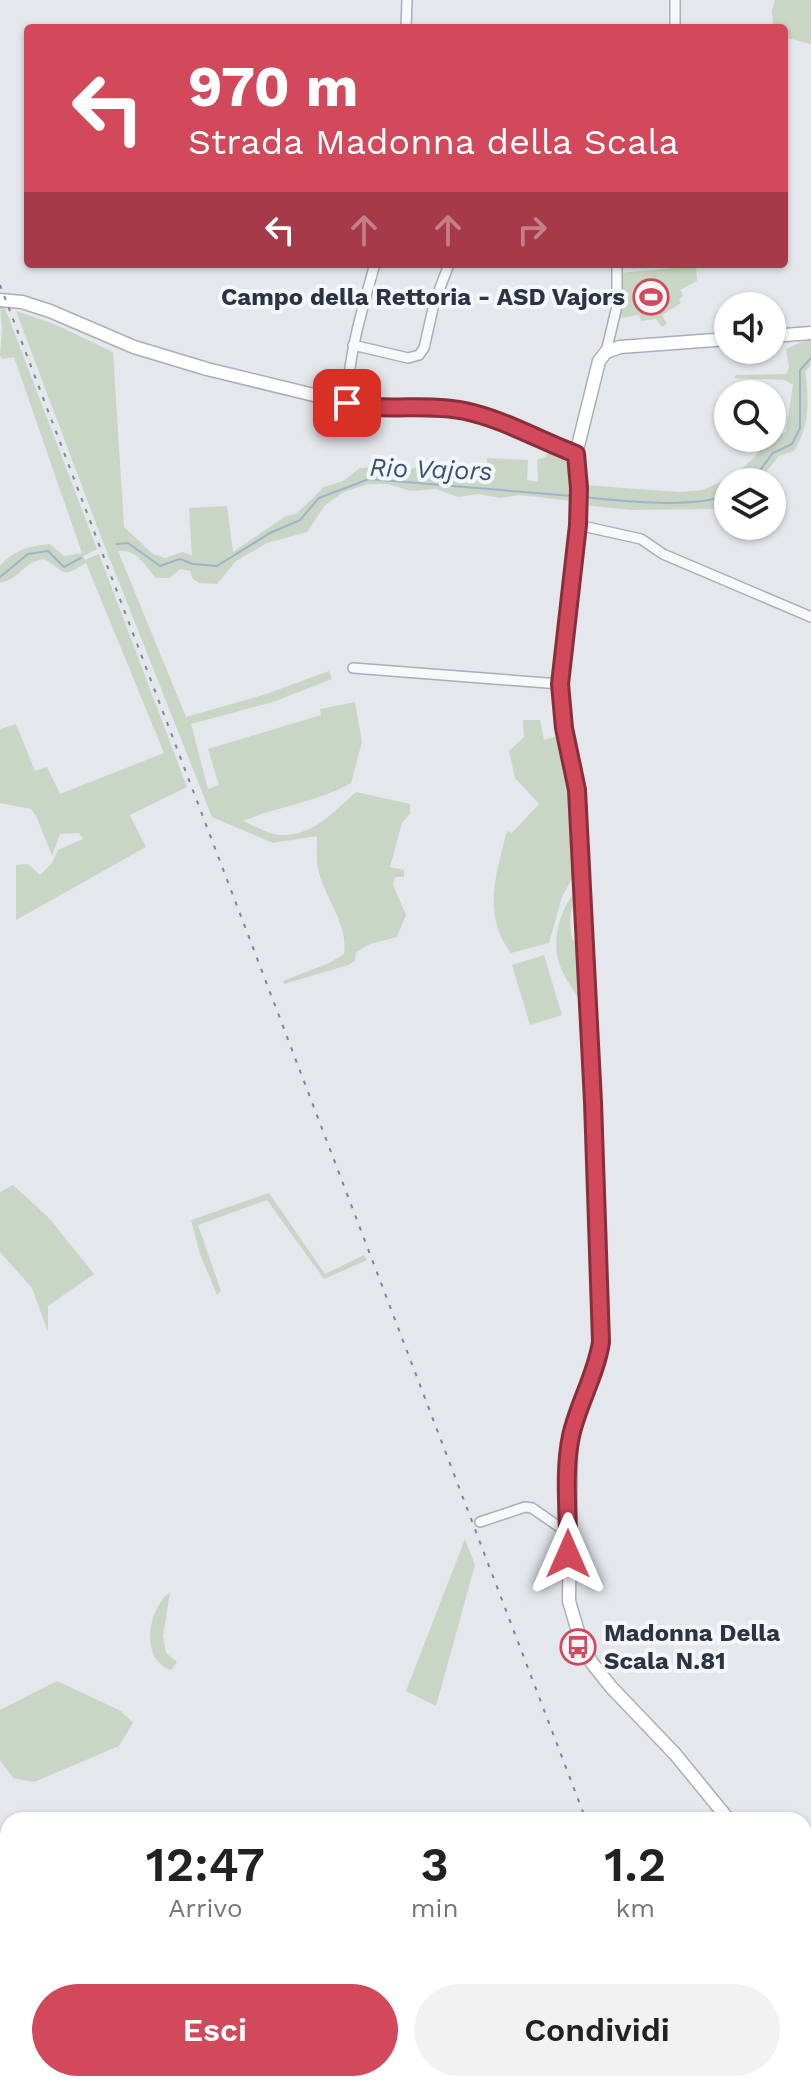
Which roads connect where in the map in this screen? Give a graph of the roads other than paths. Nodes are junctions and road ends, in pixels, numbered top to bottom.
1 (407, 0) edge
2 (675, 0) edge
3 (406, 24) edge
4 (675, 24) edge
5 (374, 268) edge
6 (448, 268) edge
7 (617, 268) edge
8 (0, 300) edge
9 (811, 333) edge
10 (786, 335) edge
11 (714, 340) edge
12 (353, 345) junction
13 (606, 352) junction
14 (347, 403) junction
15 (576, 454) junction
16 (578, 525) junction
17 (811, 617) edge
18 (353, 668) dead end
19 (560, 684) junction
20 (480, 1522) dead end
21 (568, 1533) junction
22 (722, 1812) edge

1 - 3 street
2 - 4 street
5 - 12 street
6 - 12 street
7 - 13 street
8 - 14 street
9 - 10 street
11 - 13 street
12 - 14 street
13 - 15 street
14 - 15 street
15 - 16 street
16 - 17 street
16 - 19 street
18 - 19 street
19 - 21 street
20 - 21 street
21 - 22 street

